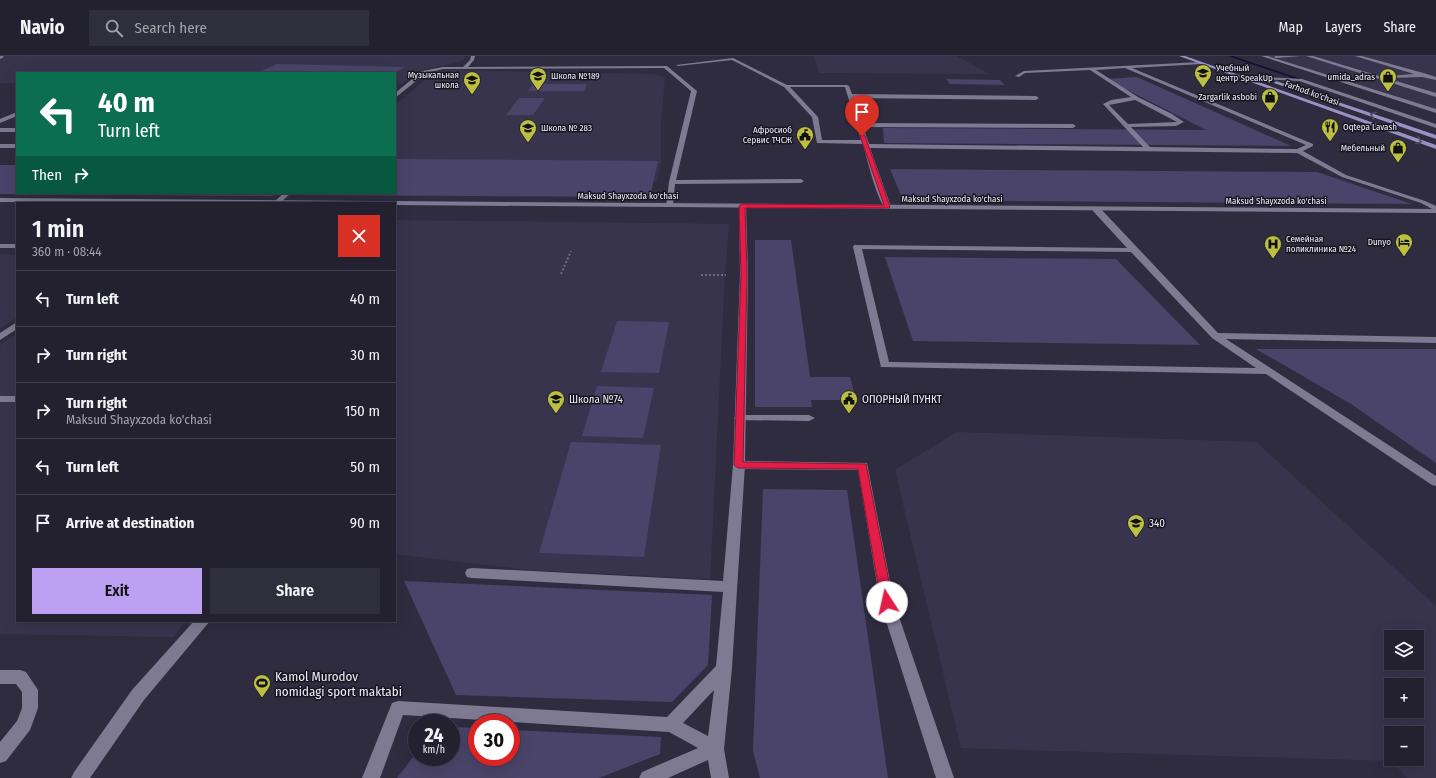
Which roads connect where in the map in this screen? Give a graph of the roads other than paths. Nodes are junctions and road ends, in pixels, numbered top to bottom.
1 (473, 56) edge
2 (1181, 56) edge
3 (1299, 56) edge
4 (1308, 56) edge
5 (1357, 56) edge
6 (1373, 56) edge
7 (1265, 57) edge
8 (1200, 63) junction
9 (665, 67) junction
10 (1126, 67) junction
11 (464, 68) junction
12 (1092, 69) junction
13 (1436, 74) edge
14 (1257, 75) dead end
15 (1425, 75) junction
16 (1018, 76) dead end
17 (1263, 78) junction
18 (1381, 78) junction
19 (1436, 78) edge
20 (1352, 79) dead end
21 (1359, 79) dead end
22 (1338, 80) junction
23 (786, 86) junction
24 (396, 95) edge
25 (1436, 95) edge
26 (850, 96) junction
27 (1036, 98) dead end
28 (1136, 98) junction
29 (1436, 104) edge
30 (1417, 105) junction
31 (1395, 107) dead end
32 (1436, 111) edge
33 (15, 115) edge
34 (0, 116) edge
35 (0, 121) edge
36 (859, 125) junction
37 (1073, 126) dead end
38 (1126, 126) junction
39 (1436, 126) edge
40 (0, 130) edge
41 (16, 130) edge
42 (1436, 137) edge
43 (865, 144) junction
44 (0, 146) edge
45 (16, 146) edge
46 (1436, 147) edge
47 (1148, 149) junction
48 (1298, 151) junction
49 (800, 181) dead end
50 (672, 182) junction
51 (287, 194) edge
52 (0, 200) edge
53 (277, 202) edge
54 (396, 203) edge
55 (669, 205) junction
56 (742, 206) junction
57 (887, 207) junction
58 (1096, 209) junction
59 (1436, 210) edge
60 (0, 246) edge
61 (16, 246) edge
62 (1134, 250) junction
63 (16, 326) edge
64 (1215, 336) junction
65 (0, 337) edge
66 (1436, 340) edge
67 (1268, 371) junction
68 (0, 398) edge
69 (16, 398) edge
70 (740, 418) junction
71 (809, 418) dead end
72 (738, 465) junction
73 (1436, 482) edge
74 (472, 573) dead end
75 (730, 587) junction
76 (202, 622) edge
77 (724, 668) junction
78 (0, 677) edge
79 (671, 725) junction
80 (715, 749) junction
81 (0, 755) edge
82 (80, 778) edge
83 (371, 778) edge
84 (648, 778) edge
85 (720, 778) edge
86 (945, 778) edge

1 - 11 street
2 - 8 main road, Farhod ko'chasi
3 - 7 street
4 - 18 street
5 - 15 street
6 - 13 street
7 - 22 street
8 - 10 street
8 -> 46 main road, Farhod ko'chasi
9 - 11 street
9 - 23 street
9 - 50 street
10 - 12 street
10 - 48 street
11 - 24 street
12 - 16 street
12 - 28 street
14 - 17 main road, Farhod ko'chasi
15 - 18 street
15 - 19 street
17 - 39 street
42 -> 17 main road, Farhod ko'chasi
18 - 21 street
18 - 25 street
20 - 22 street
22 - 30 street
23 - 26 street
23 - 43 street
26 - 27 street
26 - 36 street
28 - 38 street
28 - 38 street
29 - 30 street
30 - 31 street
30 - 32 street
33 - 34 street
33 - 35 street
36 - 37 street
36 - 43 street
38 - 47 street
40 - 41 street
43 - 47 street
43 - 57 street
44 - 45 street
47 - 48 street
48 - 59 street
49 - 50 street
50 - 55 street
51 - 53 street
52 - 53 street
54 - 55 street, Maksud Shayxzoda ko'chasi
55 - 56 street, Maksud Shayxzoda ko'chasi
56 - 57 street, Maksud Shayxzoda ko'chasi
56 - 70 street
57 - 58 street, Maksud Shayxzoda ko'chasi
58 - 59 street, Maksud Shayxzoda ko'chasi
58 - 62 street
60 - 61 street
62 - 64 street
62 - 67 street
63 - 65 street
64 - 66 street
64 - 67 street
67 - 73 street
68 - 69 street
70 - 71 street
70 - 72 street
72 - 75 street
72 - 86 street
74 - 75 street
75 - 77 street
76 - 82 street
77 - 79 street
77 - 80 street
78 - 81 street
79 - 80 street
79 - 83 street
80 - 84 street
80 - 85 street

